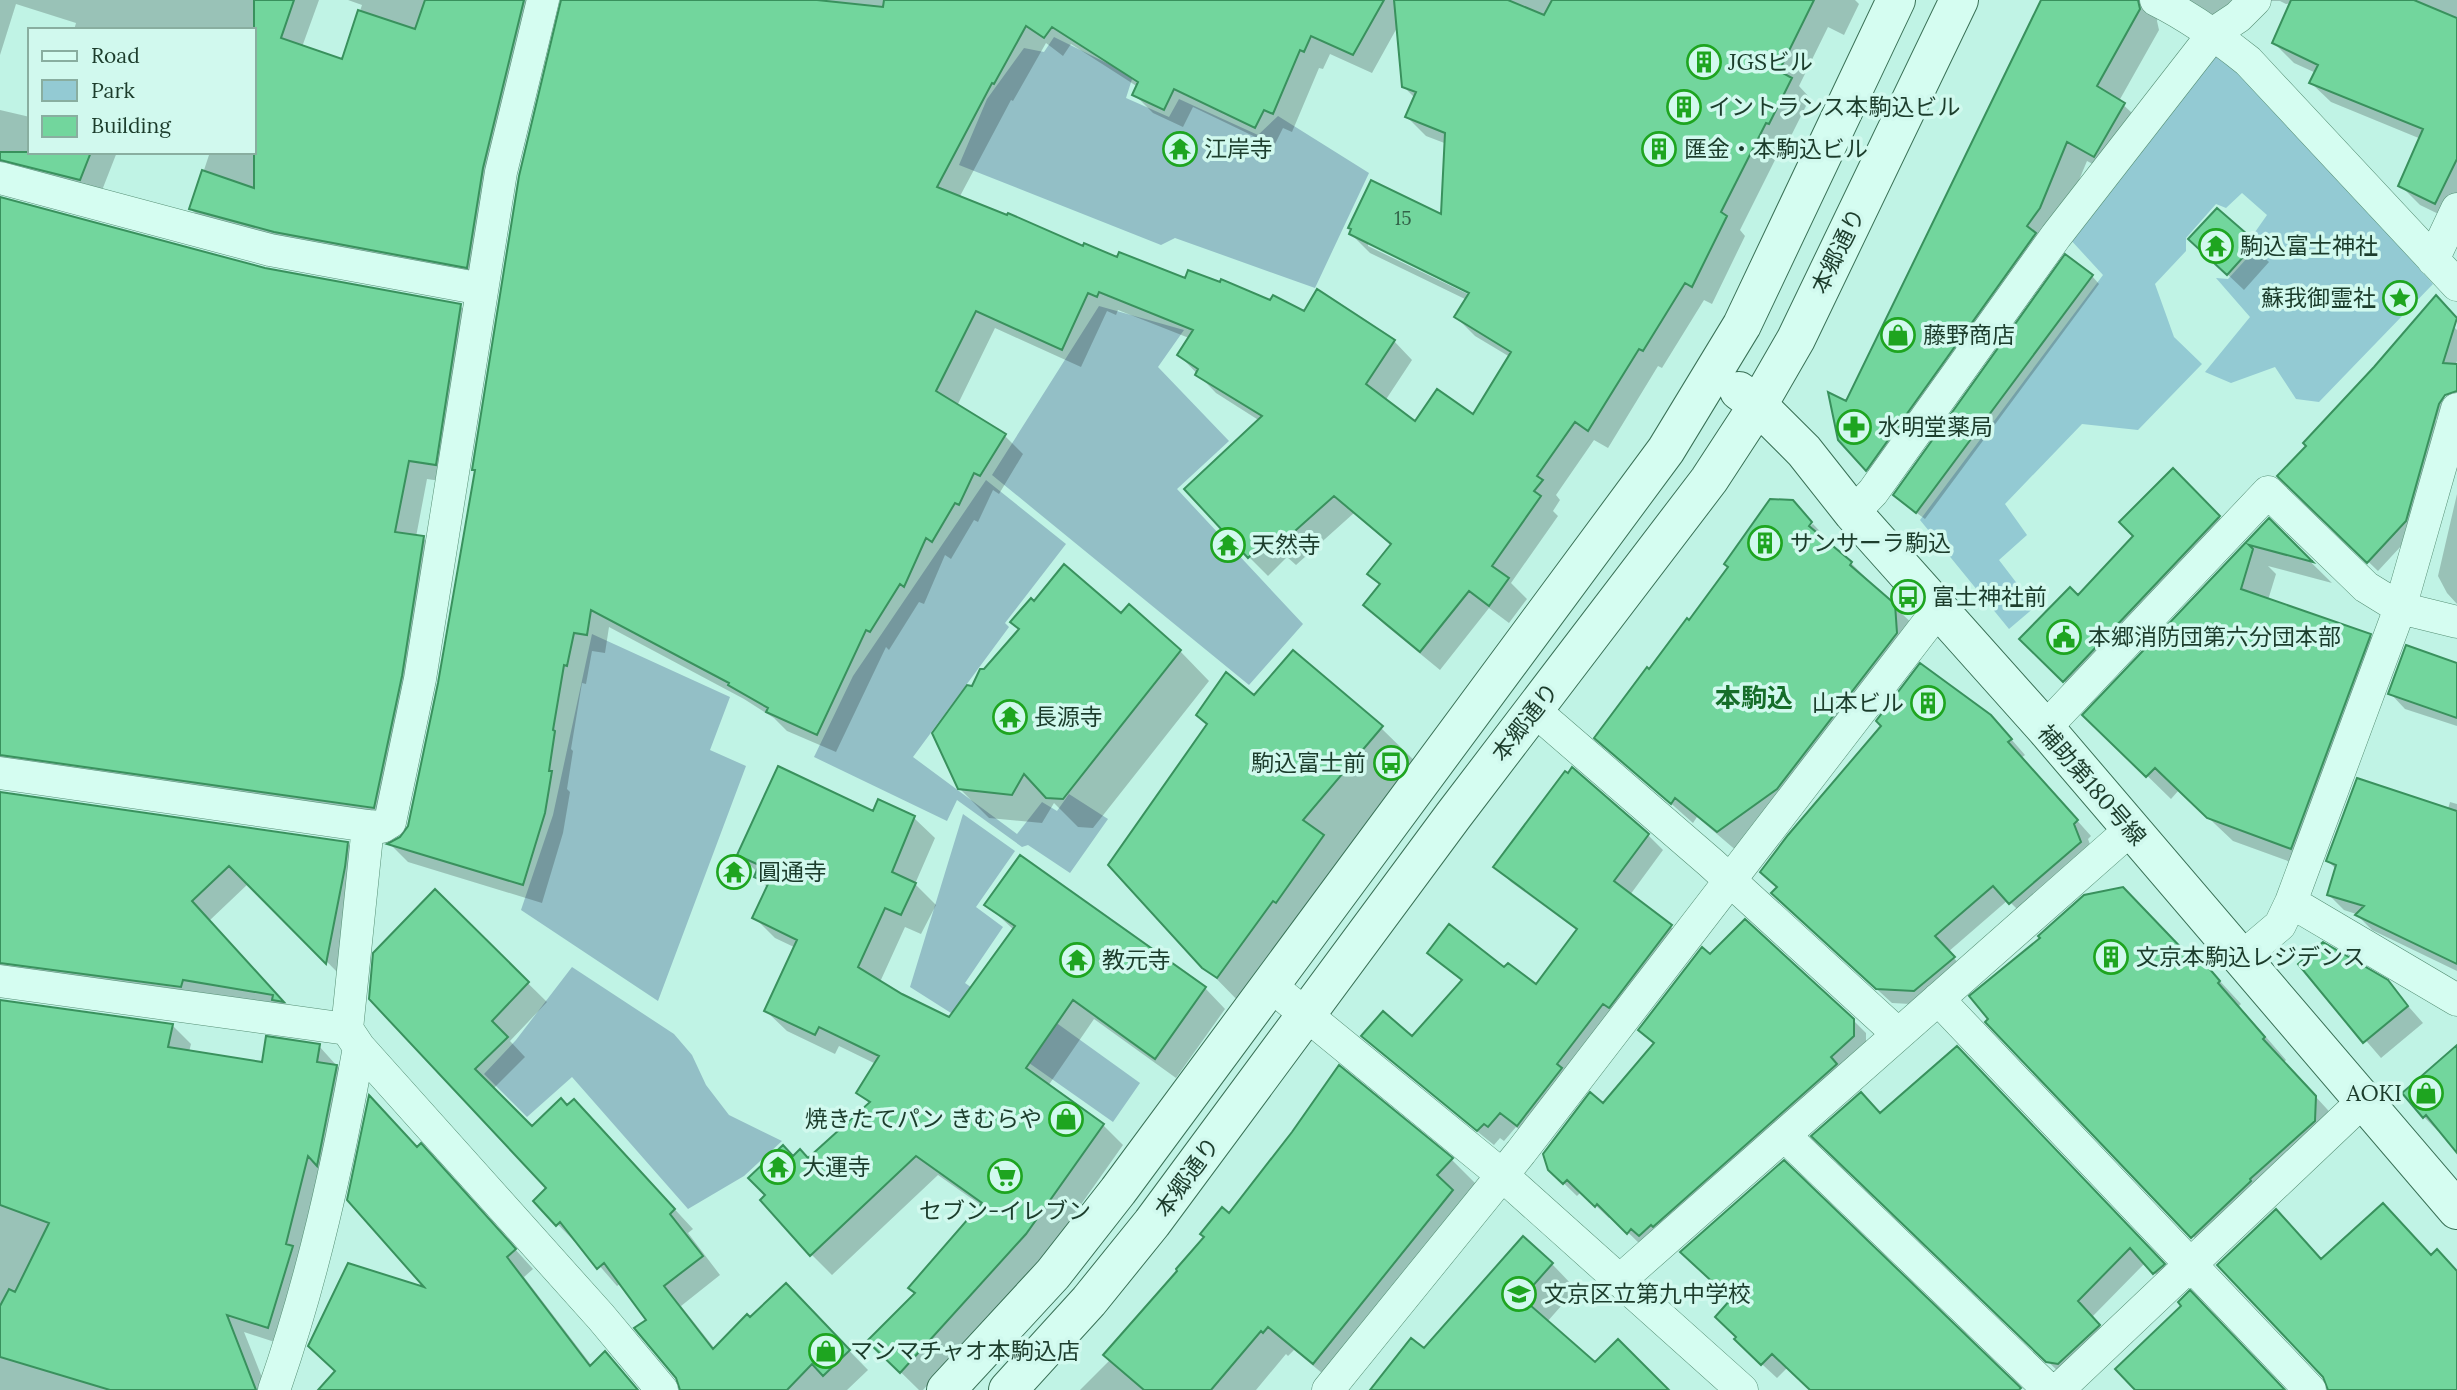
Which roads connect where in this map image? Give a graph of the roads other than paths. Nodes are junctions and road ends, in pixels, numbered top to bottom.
1 (543, 0) edge
2 (1896, 0) edge
3 (1959, 0) edge
4 (2156, 0) edge
5 (2255, 0) edge
6 (2214, 33) junction
7 (0, 178) edge
8 (2457, 209) edge
9 (2433, 260) junction
10 (2457, 285) edge
11 (482, 289) junction
12 (1716, 371) junction
13 (1758, 405) junction
14 (2457, 409) edge
15 (1853, 513) junction
16 (2400, 608) junction
17 (1938, 610) junction
18 (2457, 622) edge
19 (1534, 710) junction
20 (2045, 728) junction
21 (0, 773) edge
22 (368, 826) junction
23 (2131, 829) junction
24 (1730, 880) junction
25 (2291, 902) junction
26 (2241, 958) junction
27 (0, 981) edge
28 (1271, 986) junction
29 (1938, 999) junction
30 (2457, 1000) edge
31 (1307, 1013) junction
32 (1898, 1034) junction
33 (353, 1038) junction
34 (2364, 1100) junction
35 (1784, 1135) junction
36 (1502, 1175) junction
37 (2457, 1210) edge
38 (2189, 1264) junction
39 (1619, 1281) junction
40 (274, 1390) edge
41 (662, 1390) edge
42 (946, 1390) edge
43 (1007, 1390) edge
44 (1328, 1390) edge
45 (1742, 1390) edge
46 (2049, 1390) edge
47 (2058, 1390) edge
48 (2310, 1390) edge

1 - 11 street
2 - 12 main road, 本郷通り
3 - 13 main road, 本郷通り
4 - 6 street
5 - 6 street
6 - 9 street
6 - 15 street
7 - 11 street
8 - 9 street
9 - 10 street
11 - 22 street
12 - 13 main road, 補助第180号線
12 - 28 main road, 本郷通り
13 - 15 main road, 補助第180号線
13 - 19 main road, 本郷通り
14 - 16 street
15 - 17 main road, 補助第180号線
16 - 18 street
16 - 20 street
16 - 25 street
17 - 20 main road, 補助第180号線
17 - 24 street
19 - 24 street
19 - 31 main road, 本郷通り
20 - 23 main road, 補助第180号線
21 - 22 street
22 - 33 street
23 - 26 main road, 補助第180号線
23 - 29 street
24 - 32 street
24 - 36 street
25 - 26 street
25 - 30 street
26 - 34 main road, 補助第180号線
27 - 33 street
28 - 31 street
28 - 42 main road, 本郷通り
29 - 32 street
29 - 38 street
31 - 36 street
31 - 43 main road, 本郷通り
32 - 35 street
33 - 40 street
33 - 41 street
34 - 37 main road, 補助第180号線
34 - 38 street
35 - 39 street
35 - 46 street
36 - 39 street
36 - 44 street
38 - 47 street
38 - 48 street
39 - 45 street

